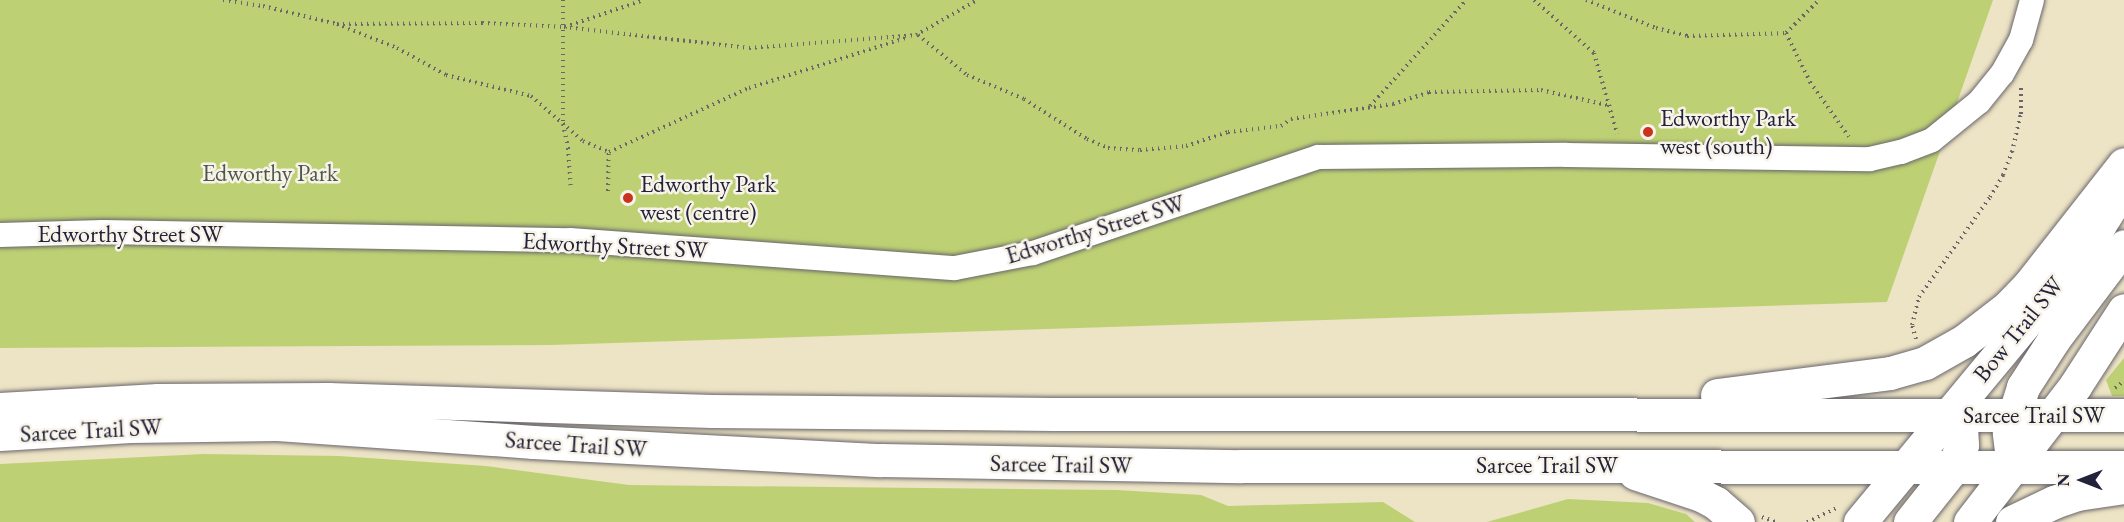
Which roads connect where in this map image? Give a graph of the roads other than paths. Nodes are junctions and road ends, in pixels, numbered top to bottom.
1 (2032, 0) edge
2 (2124, 164) edge
3 (2124, 186) edge
4 (0, 235) edge
5 (2124, 246) edge
6 (2124, 310) edge
7 (2120, 401) edge
8 (0, 409) edge
9 (1621, 413) junction
10 (2014, 414) junction
11 (2051, 414) junction
12 (1951, 415) junction
13 (0, 434) edge
14 (1613, 465) junction
15 (1904, 466) junction
16 (2013, 467) junction
17 (2124, 467) edge
18 (1953, 468) junction
19 (2124, 487) edge
20 (1850, 514) edge
21 (1738, 522) edge
22 (1910, 522) edge
23 (1970, 522) edge
24 (2012, 522) edge

1 - 4 street, Edworthy Street SW
2 - 9 main road
3 - 12 main road, Bow Trail SW
5 - 10 main road
6 - 11 main road
7 - 11 main road, Sarcee Trail SW
8 - 9 main road, Sarcee Trail SW
9 - 12 main road, Sarcee Trail SW
10 - 11 main road, Sarcee Trail SW
10 - 12 main road, Sarcee Trail SW
10 - 16 main road
11 - 16 main road
12 - 15 main road, Bow Trail SW
12 - 18 main road
13 - 14 main road, Sarcee Trail SW
14 - 15 main road, Sarcee Trail SW
14 - 21 main road
15 - 18 main road, Sarcee Trail SW
15 - 20 main road, Bow Trail SW
16 - 17 main road, Sarcee Trail SW
16 - 18 main road, Sarcee Trail SW
16 - 23 main road
18 - 22 main road
19 - 24 main road

